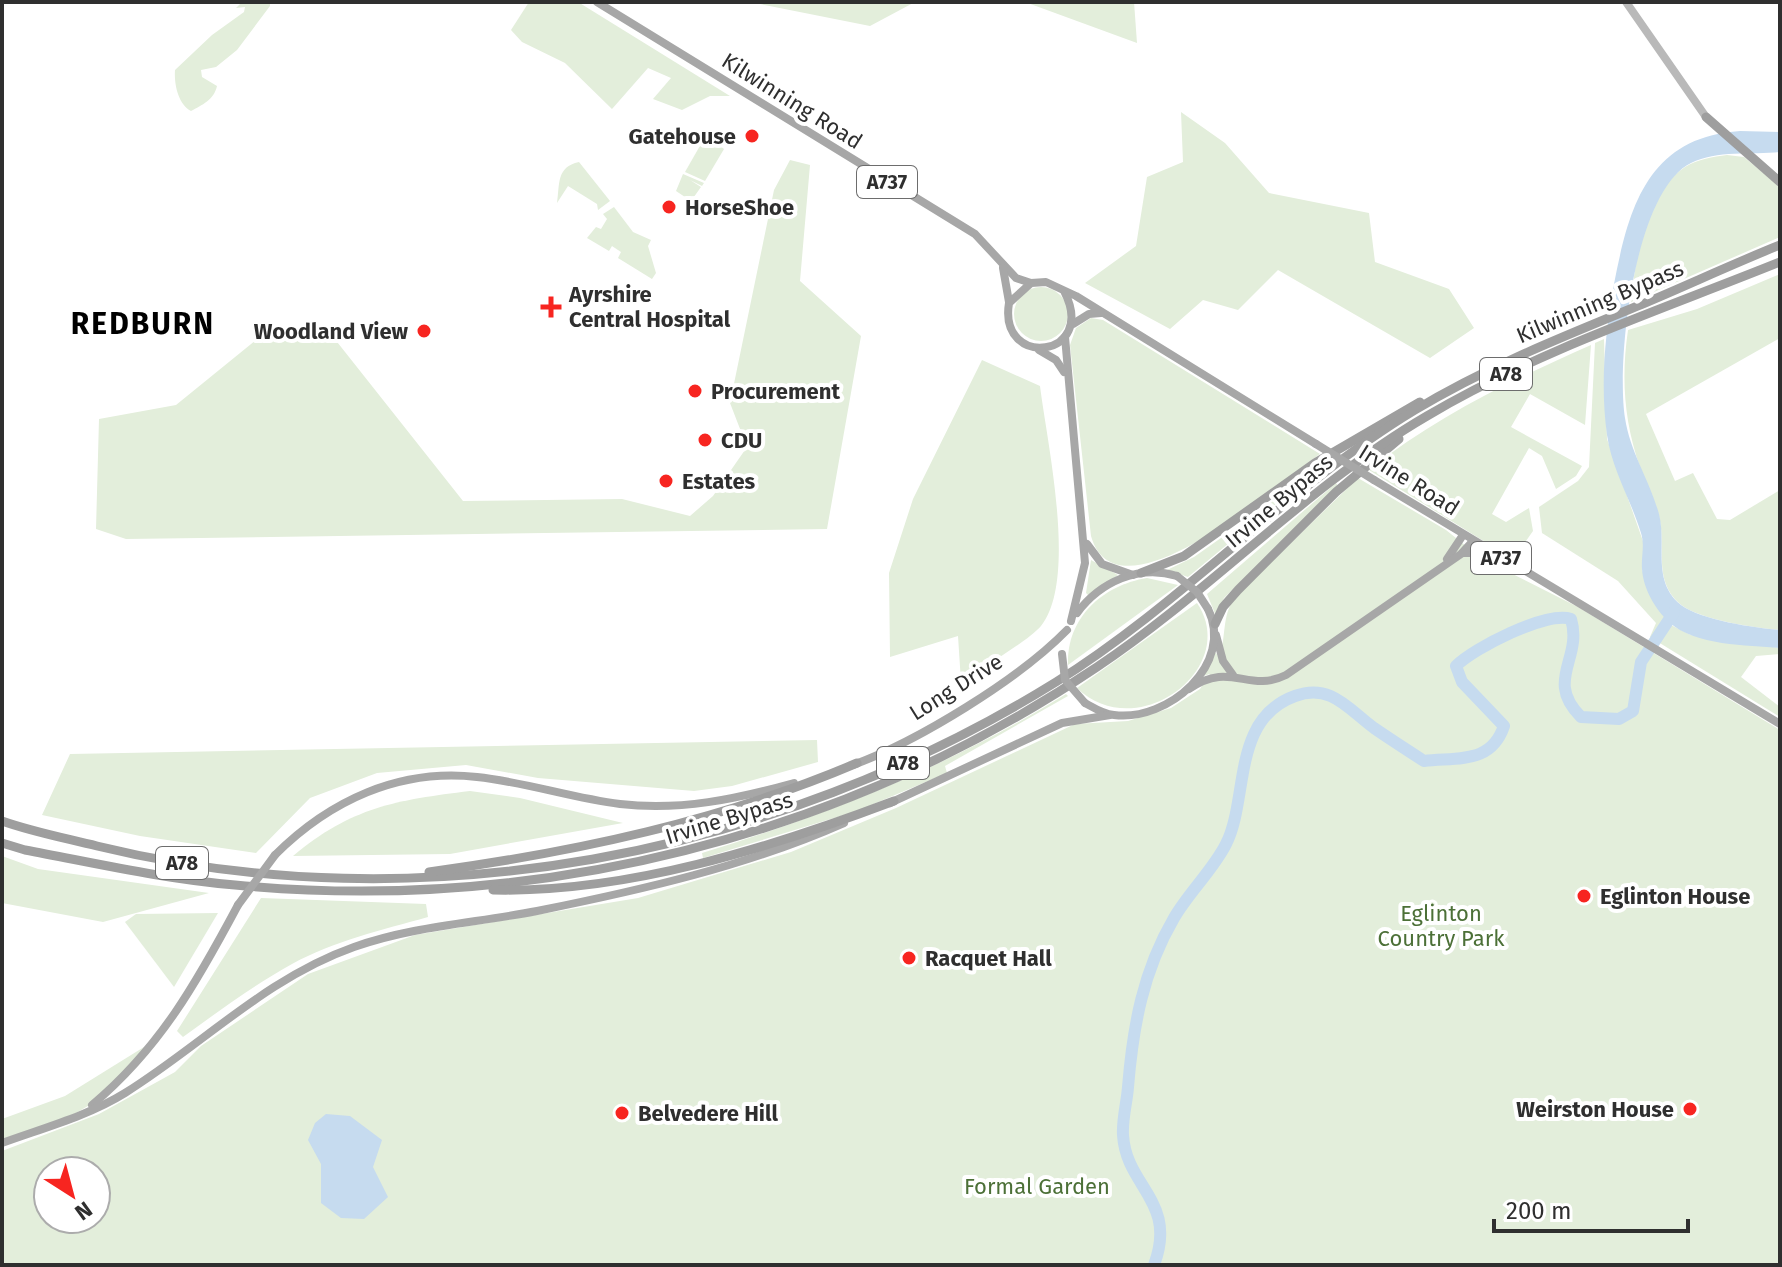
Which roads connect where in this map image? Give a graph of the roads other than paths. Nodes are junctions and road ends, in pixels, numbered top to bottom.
1 (597, 2) edge
2 (1626, 2) edge
3 (1706, 117) joint
4 (1780, 182) edge
5 (1780, 243) edge
6 (1780, 262) edge
7 (1002, 264) junction
8 (1031, 283) junction
9 (1064, 291) junction
10 (1009, 303) junction
11 (1103, 313) junction
12 (1073, 324) junction
13 (1066, 336) junction
14 (1037, 349) junction
15 (1066, 376) junction
16 (1445, 393) junction
17 (1426, 416) junction
18 (1360, 451) junction
19 (1463, 535) junction
20 (1084, 540) junction
21 (1473, 541) junction
22 (1461, 554) junction
23 (1444, 563) junction
24 (1137, 574) junction
25 (1536, 578) junction
26 (1071, 621) junction
27 (1215, 629) junction
28 (1067, 630) junction
29 (1236, 676) junction
30 (1189, 689) junction
31 (1110, 715) junction
32 (1780, 724) edge
33 (857, 763) junction
34 (894, 801) junction
35 (2, 821) edge
36 (2, 843) edge
37 (366, 878) junction
38 (460, 890) junction
39 (82, 1113) junction
40 (2, 1143) edge

1 - 7 main road, Kilwinning Road / A737
2 - 3 main road
3 - 4 highway
5 - 16 highway, Kilwinning Bypass / A78
6 - 17 highway, Kilwinning Bypass / A78
7 - 8 main road, Kilwinning Road / A737
7 - 10 main road
8 - 9 main road, A737
8 - 10 main road
9 - 11 main road, Irvine Road / A737
9 - 12 main road
10 - 14 main road
11 - 12 main road
11 - 19 main road, Irvine Road / A737, bridge
12 - 13 main road
13 - 14 main road
13 - 15 main road
14 - 15 main road
15 - 20 main road
16 - 18 highway, Kilwinning Bypass / A78
16 - 24 highway
17 - 18 highway, Kilwinning Bypass / A78
17 - 27 highway
18 - 37 highway, Irvine Bypass / A78
18 - 38 highway, Irvine Bypass / A78
19 - 21 main road, Irvine Road / A737
19 - 23 main road
20 - 24 main road
20 - 26 main road
21 - 22 main road
21 - 25 main road, Irvine Road / A737
22 - 23 main road
22 - 25 main road
23 - 29 main road
24 - 26 main road
24 - 27 main road, bridge
25 - 32 main road, Irvine Road / A737
26 - 28 main road
27 - 29 main road
27 - 30 main road
28 - 31 main road, bridge
28 - 33 main road, Long Drive
29 - 30 main road
30 - 31 main road
31 - 34 main road
33 - 37 highway
33 - 39 main road, Long Drive, bridge
34 - 38 highway
34 - 39 main road
35 - 37 highway, Irvine Bypass / A78
36 - 38 highway, Irvine Bypass / A78
39 - 40 main road

